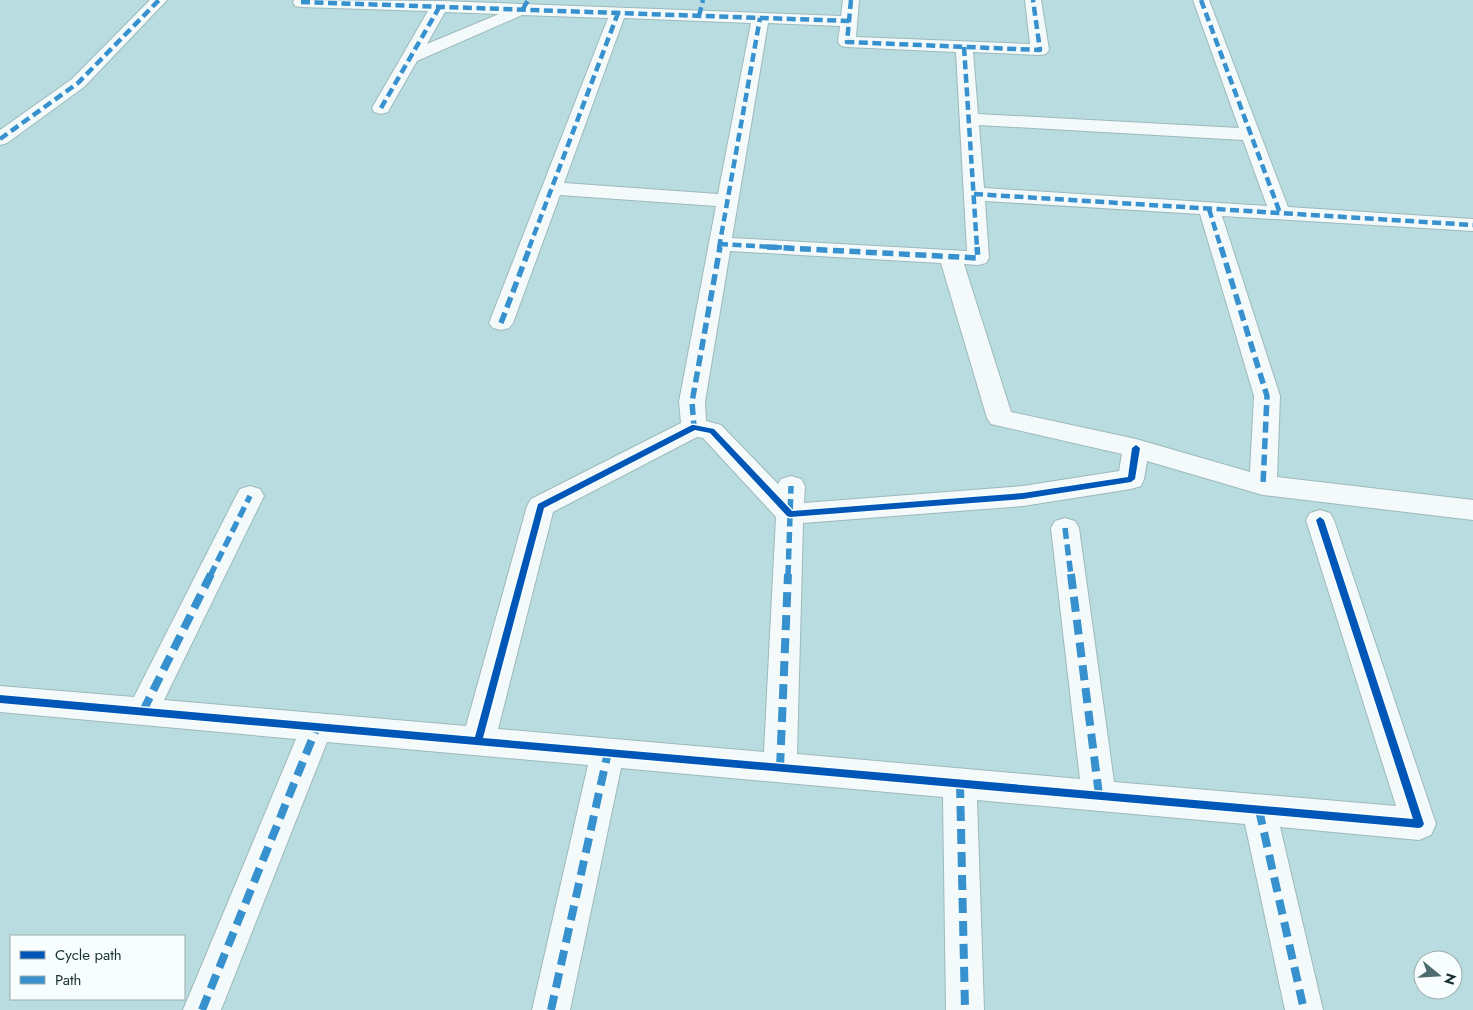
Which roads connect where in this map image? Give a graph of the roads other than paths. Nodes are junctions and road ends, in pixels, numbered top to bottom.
1 (159, 0) edge
2 (851, 0) edge
3 (1033, 0) edge
4 (1201, 0) edge
5 (302, 2) dead end
6 (385, 2) edge
7 (526, 5) edge
8 (440, 6) junction
9 (701, 8) edge
10 (618, 13) junction
11 (760, 18) junction
12 (849, 21) junction
13 (964, 47) junction
14 (410, 57) junction
15 (381, 108) dead end
16 (969, 119) junction
17 (1251, 135) junction
18 (0, 139) edge
19 (552, 188) junction
20 (974, 194) junction
21 (727, 201) junction
22 (1209, 208) junction
23 (1280, 213) junction
24 (1473, 225) edge
25 (719, 244) junction
26 (950, 256) junction
27 (501, 323) dead end
28 (694, 427) junction
29 (1136, 448) junction
30 (1263, 485) junction
31 (250, 496) dead end
32 (791, 500) junction
33 (1473, 510) edge
34 (1320, 520) dead end
35 (1065, 528) dead end
36 (0, 699) edge
37 (143, 711) junction
38 (317, 726) junction
39 (478, 740) junction
40 (608, 752) junction
41 (780, 768) junction
42 (960, 783) junction
43 (1099, 795) junction
44 (1259, 810) junction
45 (202, 1010) edge
46 (552, 1010) edge
47 (965, 1010) edge
48 (1304, 1010) edge

1 - 18 street
2 - 12 street
3 - 13 street
4 - 17 street
5 - 6 street
6 - 8 street
7 - 8 street
7 - 10 street
7 - 14 street
8 - 14 street
9 - 10 street
9 - 11 street
10 - 19 street
11 - 12 street
11 - 21 street
12 - 13 street
13 - 16 street
14 - 15 street
16 - 17 street
16 - 20 street
17 - 23 street
19 - 21 street
19 - 27 street
20 - 22 street
20 - 26 street
21 - 25 street
22 - 23 street
22 - 30 street
23 - 24 street
25 - 26 street
25 - 28 street
26 - 29 street
28 - 32 street
28 - 39 street
29 - 30 street
29 - 32 street
30 - 33 street
31 - 37 street
32 - 41 street
34 - 44 street
35 - 43 street
36 - 37 street
37 - 38 street
38 - 39 street
38 - 45 street
39 - 40 street
40 - 41 street
40 - 46 street
41 - 42 street
42 - 43 street
42 - 47 street
43 - 44 street
44 - 48 street

